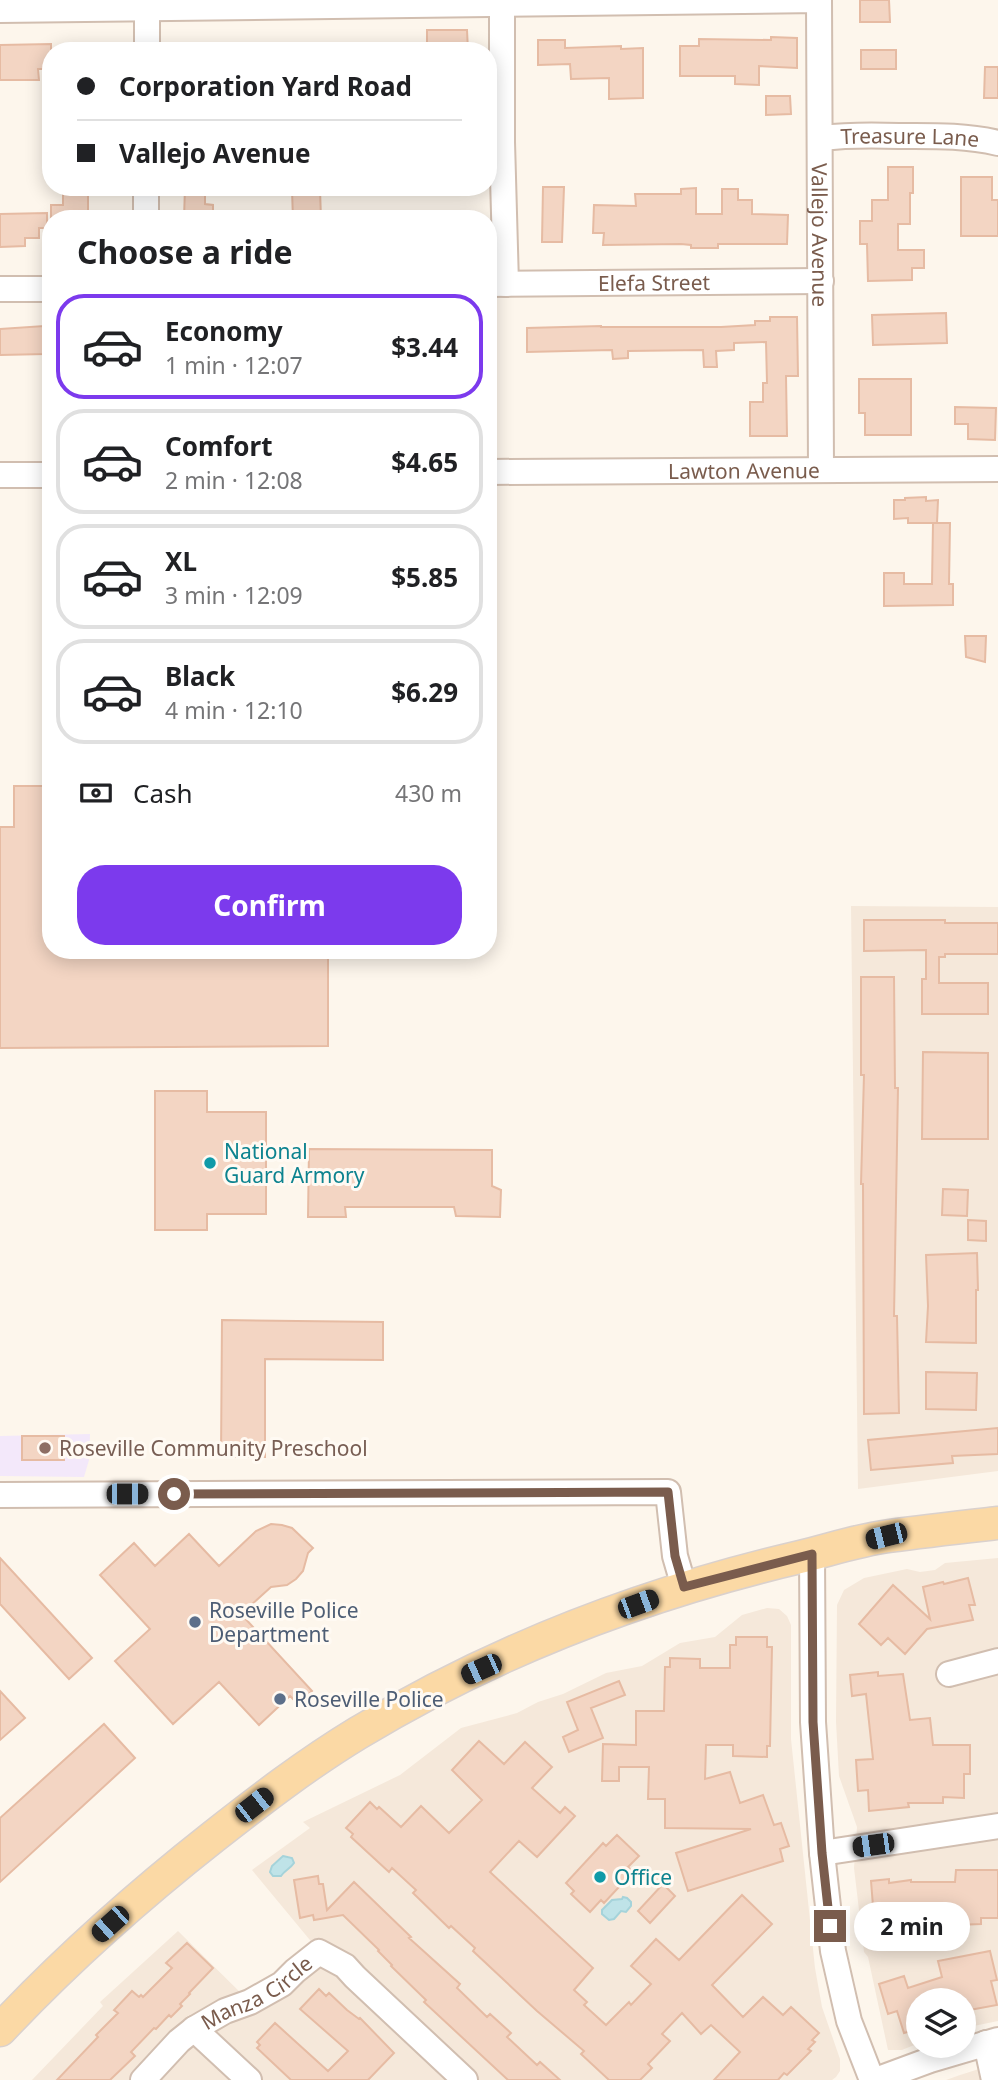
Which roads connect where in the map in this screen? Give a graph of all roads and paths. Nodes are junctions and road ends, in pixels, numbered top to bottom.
1 (820, 0) edge
2 (502, 1) edge
3 (147, 4) edge
4 (0, 10) edge
5 (147, 42) edge
6 (821, 138) junction
7 (998, 143) edge
8 (821, 281) junction
9 (497, 284) edge
10 (0, 289) edge
11 (42, 289) edge
12 (821, 469) junction
13 (998, 469) edge
14 (497, 472) edge
15 (0, 475) edge
16 (42, 475) edge
17 (0, 1494) edge
18 (998, 1523) edge
19 (812, 1554) junction
20 (684, 1587) junction
21 (998, 1661) edge
22 (949, 1674) dead end
23 (998, 1826) edge
24 (822, 1853) junction
25 (194, 2029) junction
26 (0, 2030) edge
27 (992, 2042) edge
28 (143, 2080) edge
29 (249, 2080) edge
30 (465, 2080) edge
31 (874, 2080) edge
32 (995, 2080) edge

1 - 2 street
1 - 6 street, Vallejo Avenue
2 - 3 street
2 - 9 street
3 - 4 street
3 - 5 street
6 - 7 street, Treasure Lane
6 - 8 street, Vallejo Avenue
8 - 9 street, Elefa Street
8 - 12 street, Vallejo Avenue
10 - 11 street
12 - 13 street, Lawton Avenue
12 - 14 street, Lawton Avenue
15 - 16 street
17 - 20 street
18 - 19 main road
19 - 20 main road
19 - 24 street
20 - 26 main road
21 - 22 street
23 - 24 street
24 - 31 street
25 - 28 street, Manza Circle
25 - 29 street
25 - 30 street, Manza Circle
27 - 31 street
27 - 32 street

